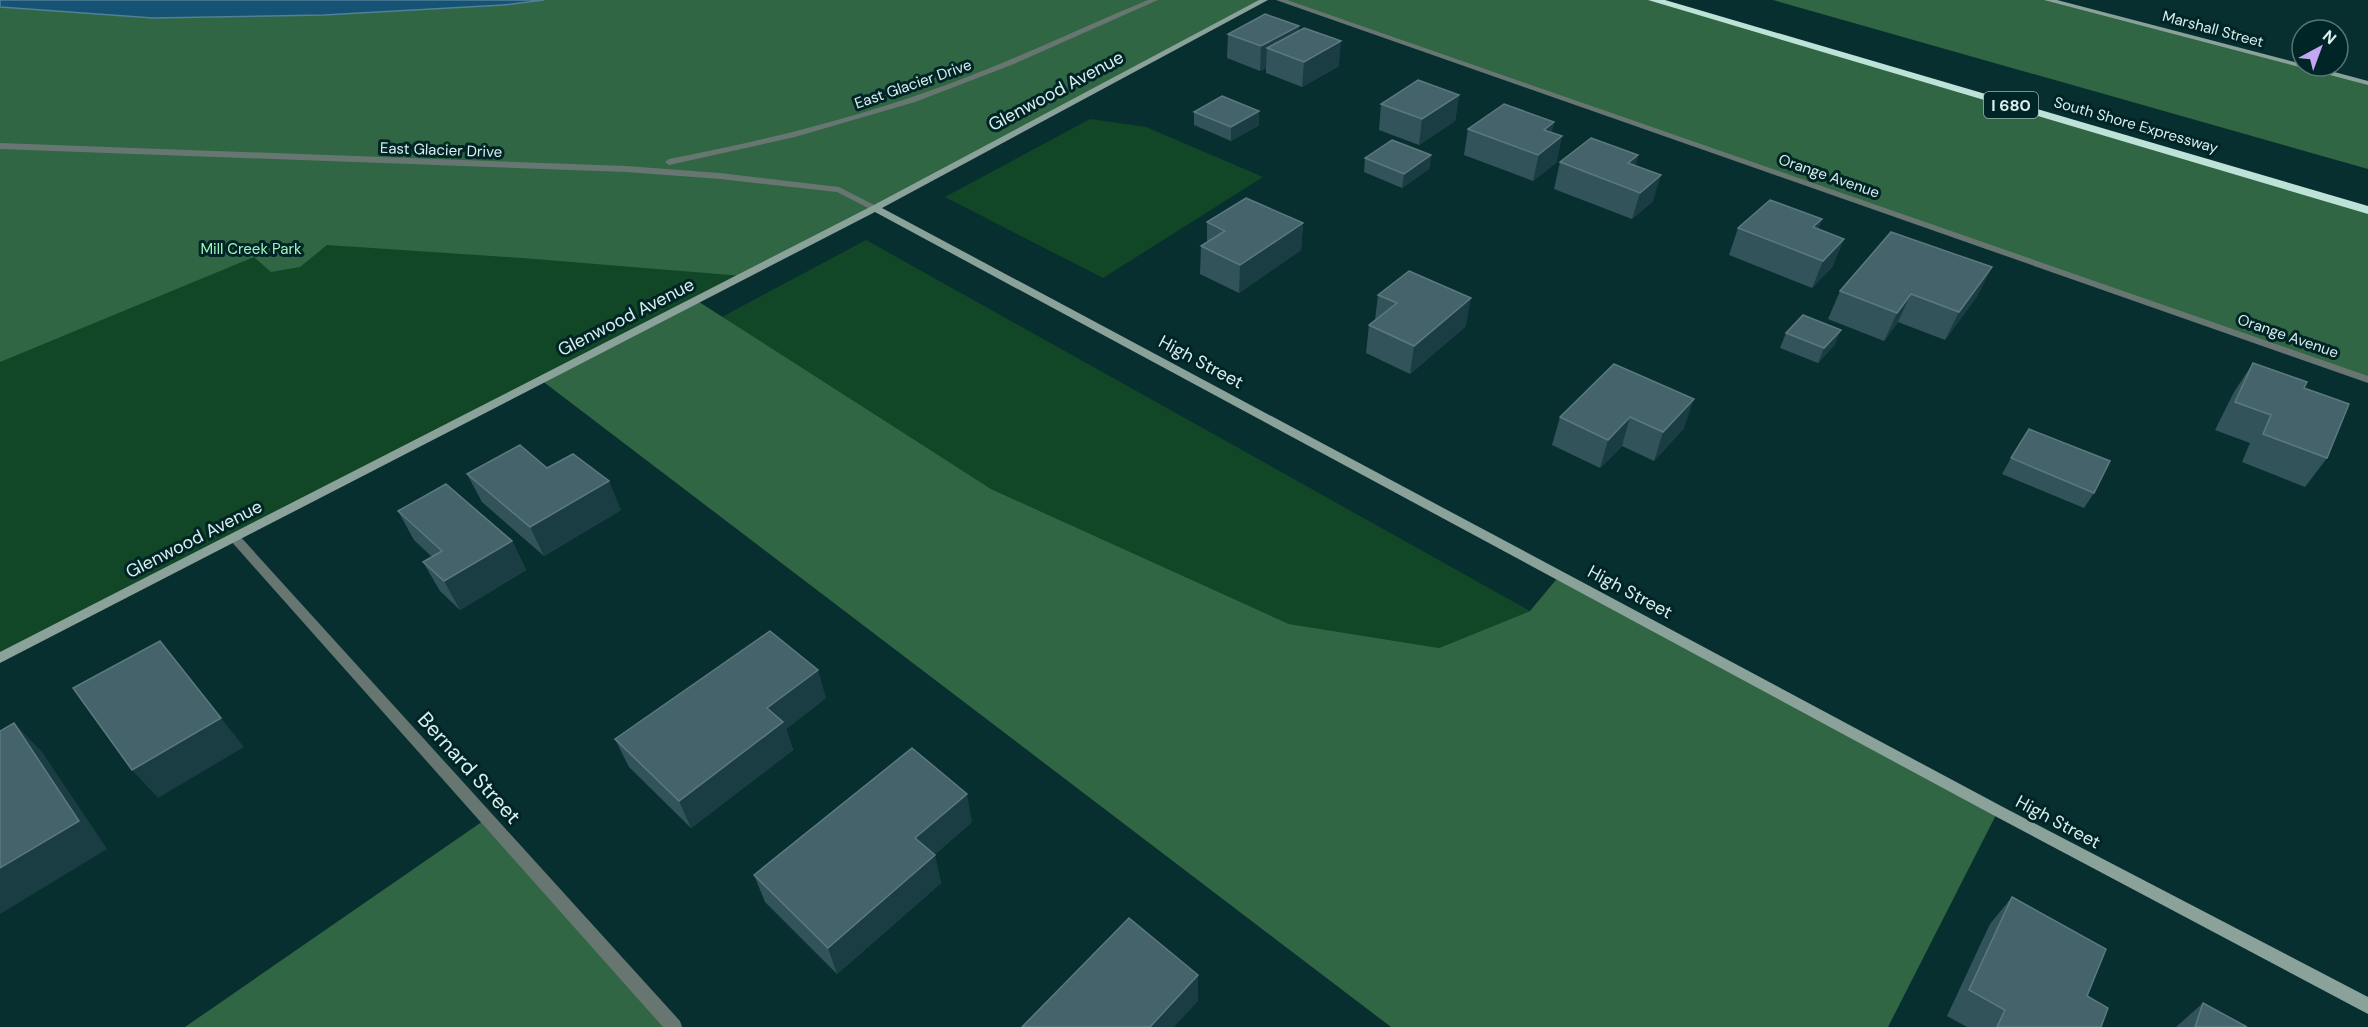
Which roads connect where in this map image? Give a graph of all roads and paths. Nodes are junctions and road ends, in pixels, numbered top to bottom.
1 (1154, 0) edge
2 (1264, 0) edge
3 (1280, 0) edge
4 (1653, 0) edge
5 (2048, 0) edge
6 (2290, 63) edge
7 (2349, 78) edge
8 (2368, 83) edge
9 (0, 146) edge
10 (669, 162) dead end
11 (875, 208) junction
12 (2368, 210) edge
13 (2368, 380) edge
14 (234, 537) junction
15 (0, 658) edge
16 (2368, 1006) edge
17 (674, 1027) edge

1 - 10 street, East Glacier Drive
2 - 11 street, Glenwood Avenue
3 - 13 street, Orange Avenue
4 - 12 highway, South Shore Expressway / I 680
5 - 6 street, Marshall Street
7 - 8 street, Marshall Street
9 - 11 street, East Glacier Drive
11 - 14 street, Glenwood Avenue
11 - 16 street, High Street
14 - 15 street, Glenwood Avenue
14 - 17 street, Bernard Street

